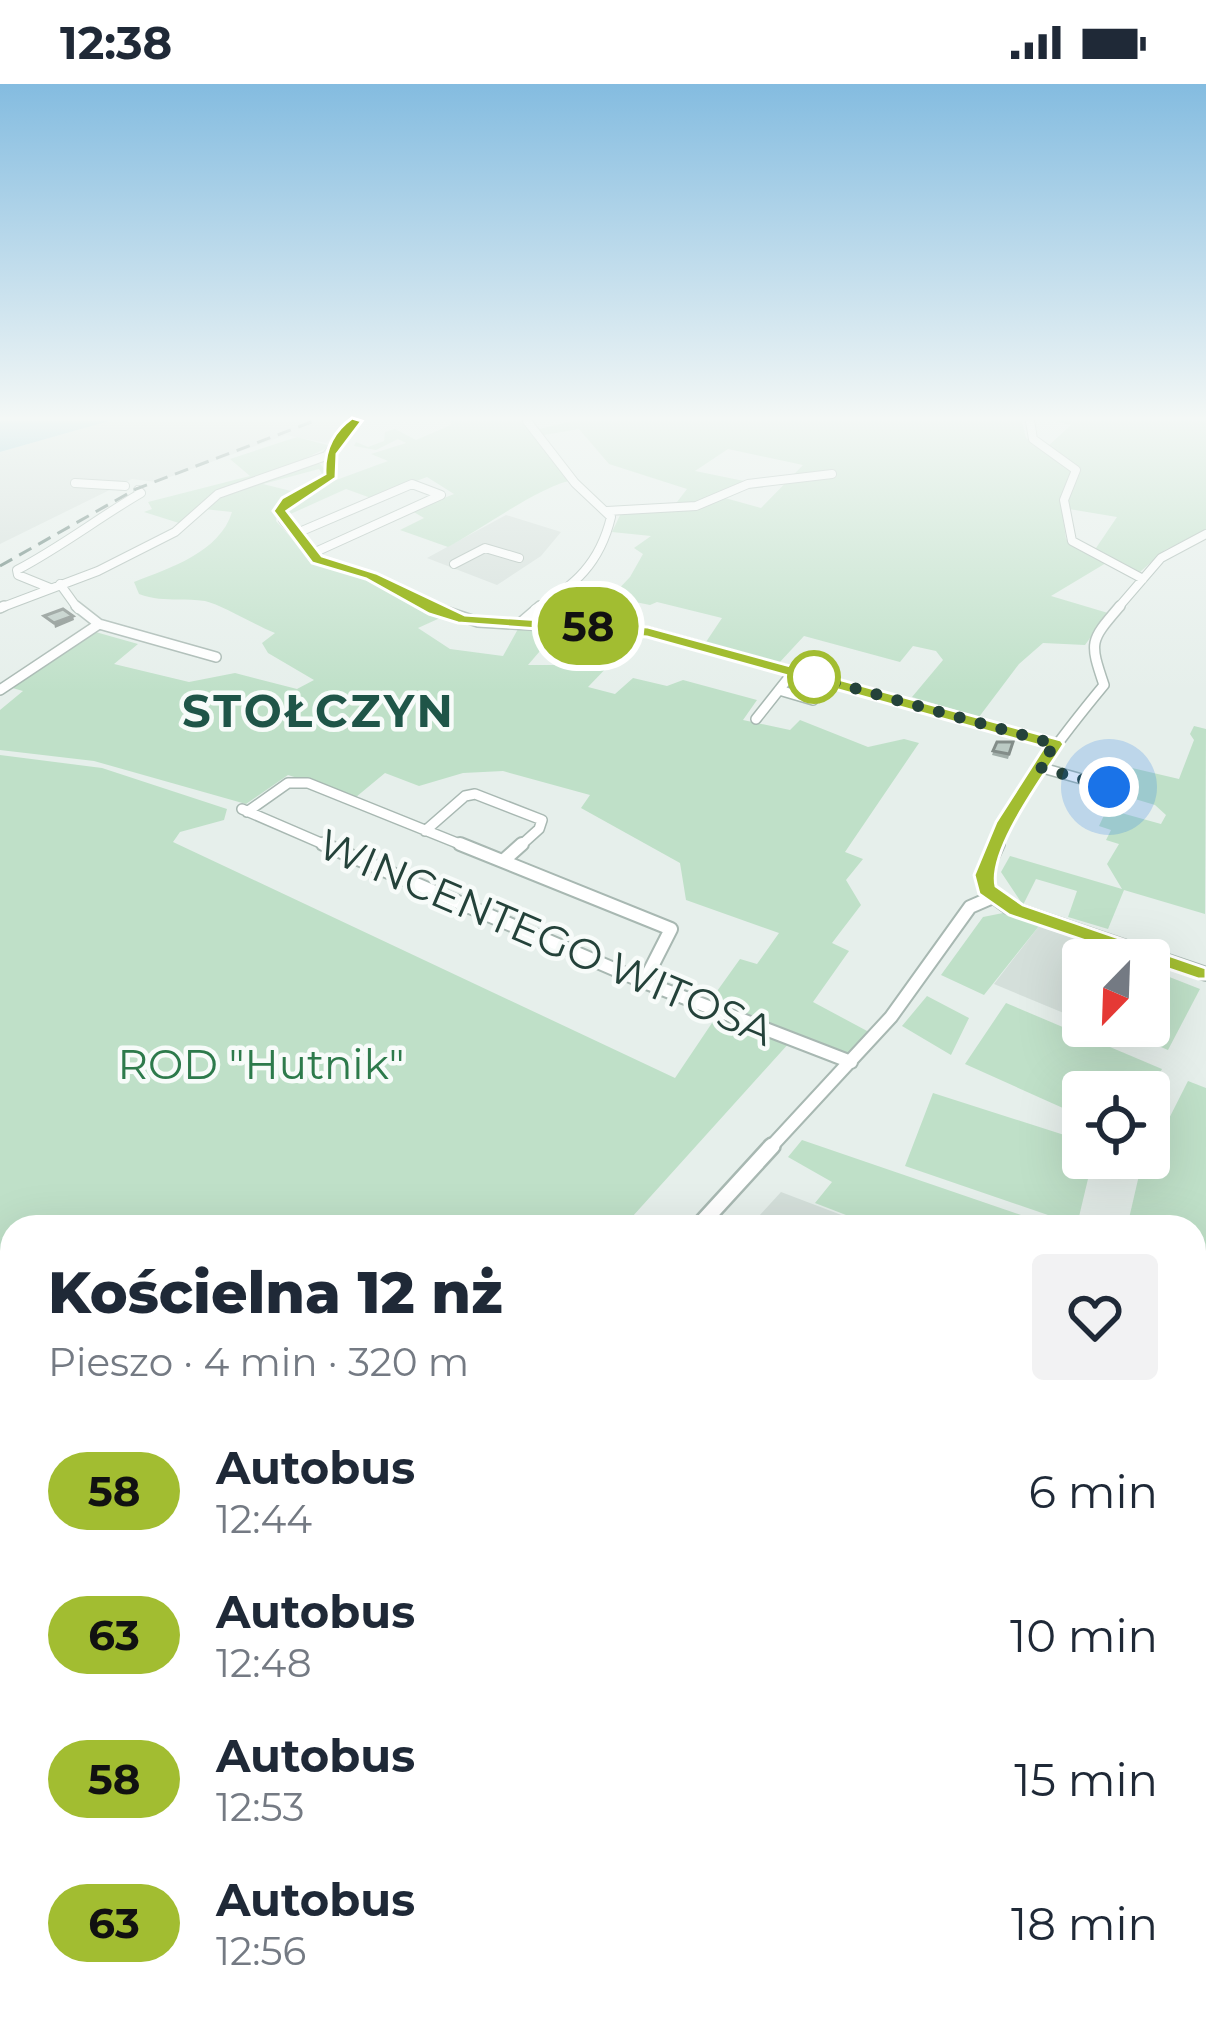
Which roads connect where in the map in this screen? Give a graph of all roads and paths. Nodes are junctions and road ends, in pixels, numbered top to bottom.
1 (110, 511) edge
2 (198, 511) edge
3 (282, 511) edge
4 (348, 511) edge
5 (405, 511) edge
6 (607, 511) edge
7 (1066, 511) edge
8 (297, 533) junction
9 (1206, 534) edge
10 (310, 554) junction
11 (519, 558) dead end
12 (454, 564) dead end
13 (1143, 579) junction
14 (55, 586) junction
15 (0, 608) edge
16 (99, 624) junction
17 (519, 624) junction
18 (216, 656) dead end
19 (794, 671) junction
20 (0, 690) edge
21 (779, 690) junction
22 (813, 700) dead end
23 (756, 718) dead end
24 (1055, 744) junction
25 (1039, 767) junction
26 (1109, 787) dead end
27 (425, 831) junction
28 (502, 861) junction
29 (993, 897) junction
30 (1206, 974) edge
31 (644, 982) junction
32 (851, 1062) junction
33 (709, 1215) edge

1 - 14 street
2 - 14 street
3 - 8 street
4 - 8 street
5 - 10 street
6 - 17 street
7 - 13 street
8 - 10 street
9 - 13 street
10 - 17 street
11 - 12 street
13 - 24 street
14 - 15 street
14 - 16 street
16 - 18 street
16 - 20 street
17 - 19 street
19 - 21 street
19 - 24 street
21 - 22 street
21 - 23 street
24 - 25 street
25 - 26 street
25 - 29 street
27 - 28 street
27 - 28 street
27 - 31 street, WINCENTEGO WITOSA
28 - 31 street
29 - 30 street
29 - 32 street
31 - 32 street, WINCENTEGO WITOSA
32 - 33 street

